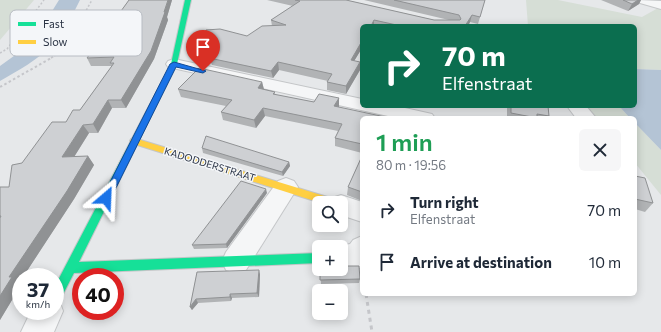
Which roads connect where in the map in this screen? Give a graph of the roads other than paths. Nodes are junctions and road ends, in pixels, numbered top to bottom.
1 (188, 0) edge
2 (644, 0) edge
3 (661, 5) edge
4 (174, 64) junction
5 (360, 105) edge
6 (378, 108) edge
7 (578, 108) edge
8 (416, 116) edge
9 (584, 116) edge
10 (134, 141) junction
11 (286, 187) junction
12 (313, 196) edge
13 (348, 207) edge
14 (360, 211) edge
15 (360, 256) edge
16 (348, 257) edge
17 (312, 258) edge
18 (236, 262) junction
19 (72, 268) junction
20 (64, 282) edge
21 (43, 320) edge
22 (37, 332) edge

1 - 4 street
2 - 3 street
4 - 5 street
4 - 10 street
6 - 8 street
7 - 9 street
10 - 11 street, KADODDERSTRAAT
10 - 19 street
11 - 12 street, KADODDERSTRAAT
11 - 18 street
13 - 14 street
15 - 16 street
17 - 18 street
18 - 19 street
19 - 20 street
21 - 22 street

